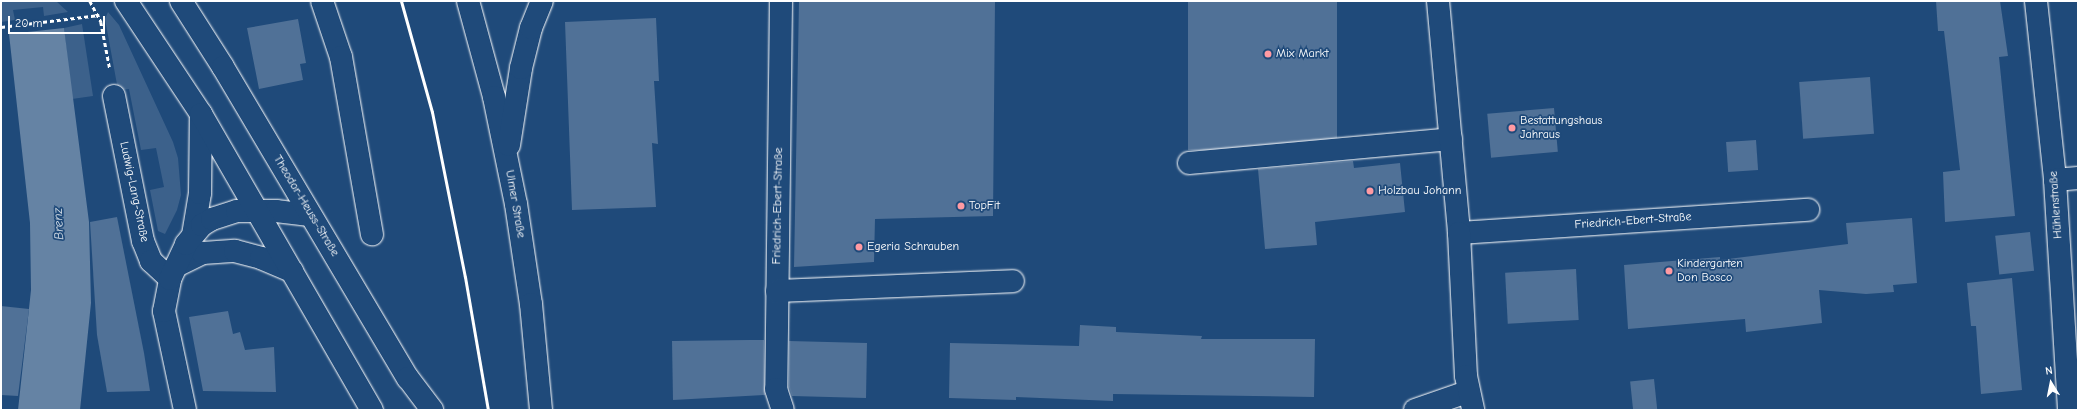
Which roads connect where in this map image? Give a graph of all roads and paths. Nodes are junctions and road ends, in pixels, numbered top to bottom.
1 (90, 1) edge
2 (126, 1) edge
3 (181, 1) edge
4 (322, 1) edge
5 (468, 1) edge
6 (542, 1) edge
7 (781, 1) edge
8 (1438, 1) edge
9 (2036, 1) edge
10 (99, 15) junction
11 (1, 27) edge
12 (114, 96) joint
13 (201, 114) junction
14 (1451, 139) junction
15 (507, 160) junction
16 (1189, 163) dead end
17 (2078, 178) edge
18 (2055, 180) junction
19 (256, 210) junction
20 (1808, 210) dead end
21 (310, 215) junction
22 (1459, 233) junction
23 (372, 234) dead end
24 (193, 235) junction
25 (292, 271) junction
26 (173, 273) junction
27 (1013, 281) dead end
28 (777, 292) junction
29 (1464, 397) edge
30 (185, 410) edge
31 (372, 410) edge
32 (432, 410) edge
33 (541, 410) edge
34 (783, 410) edge
35 (1417, 410) edge
36 (2068, 410) edge

1 - 10 path
2 - 13 street
3 - 21 street, Theodor-Heuss-Straße
4 - 23 street
5 - 15 street, Ulmer Straße
6 - 15 street
7 - 28 street, Friedrich-Ebert-Straße
8 - 14 street
9 - 18 street, Hühlenstraße
10 - 11 path
10 - 12 path
12 - 26 street, Ludwig-Lang-Straße
13 - 19 street
13 - 24 street
14 - 16 street
14 - 22 street
15 - 33 street, Ulmer Straße
17 - 18 street
18 - 36 street, Hühlenstraße
19 - 21 street
19 - 24 street
19 - 25 street
20 - 22 street, Friedrich-Ebert-Straße
21 - 32 street, Theodor-Heuss-Straße
22 - 29 street
24 - 26 street
25 - 26 street
25 - 31 street
26 - 30 street
27 - 28 street
28 - 34 street, Friedrich-Ebert-Straße
29 - 35 street

